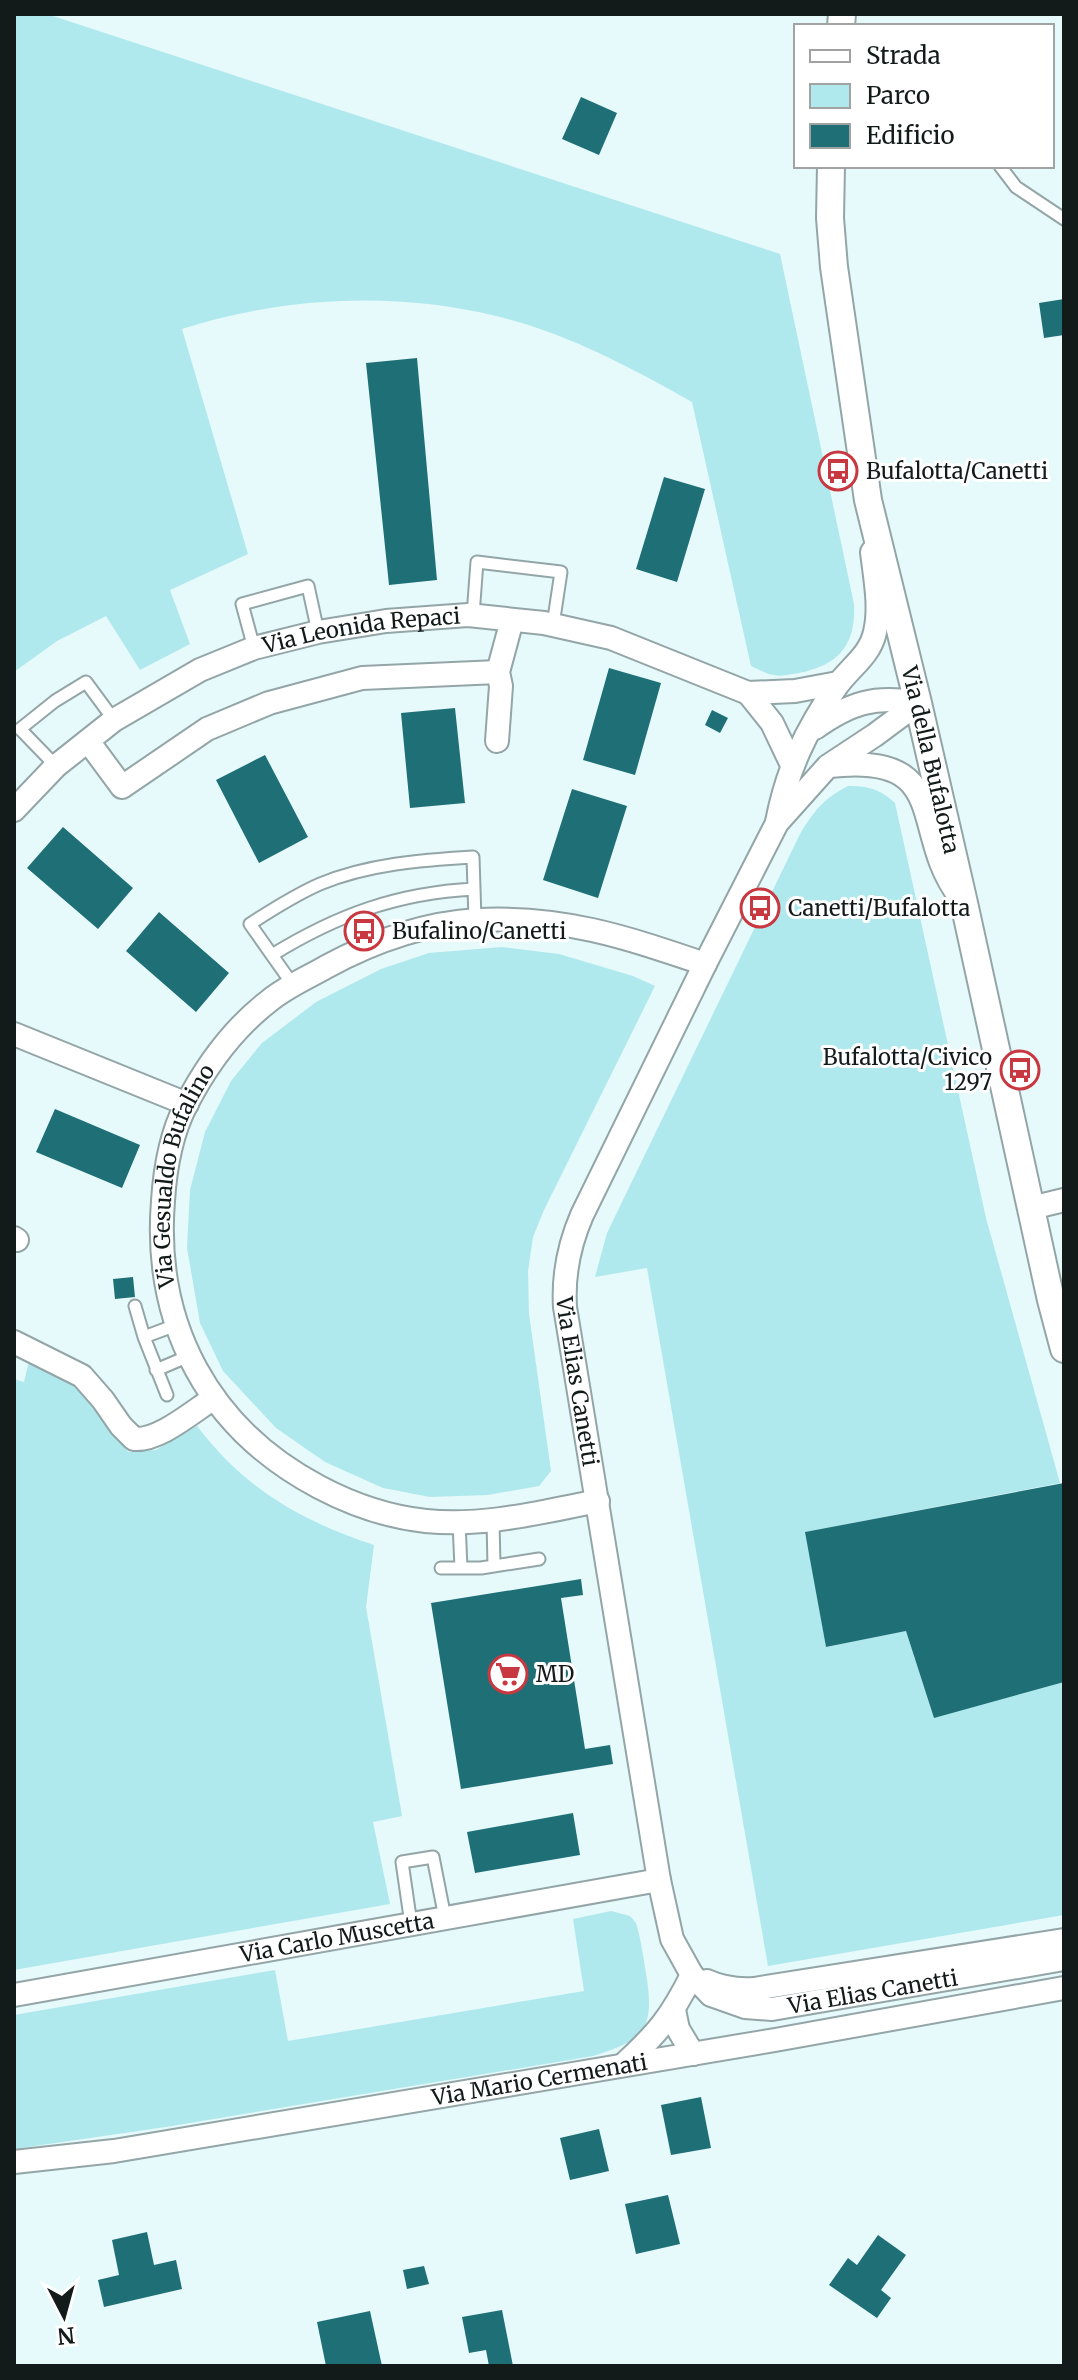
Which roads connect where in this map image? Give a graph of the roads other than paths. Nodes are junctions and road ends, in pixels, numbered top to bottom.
1 (831, 168) edge
2 (1002, 168) edge
3 (1064, 219) edge
4 (868, 500) junction
5 (473, 615) junction
6 (512, 620) junction
7 (553, 625) junction
8 (318, 632) junction
9 (254, 648) junction
10 (498, 672) junction
11 (838, 683) junction
12 (748, 693) junction
13 (918, 703) junction
14 (114, 720) junction
15 (807, 734) junction
16 (88, 741) junction
17 (497, 741) dead end
18 (792, 765) junction
19 (56, 766) junction
20 (828, 766) junction
21 (14, 810) edge
22 (777, 823) junction
23 (474, 889) junction
24 (964, 903) junction
25 (475, 920) junction
26 (272, 955) junction
27 (705, 964) junction
28 (293, 985) junction
29 (14, 1034) edge
30 (187, 1104) junction
31 (1064, 1200) edge
32 (1031, 1208) junction
33 (135, 1306) dead end
34 (176, 1325) junction
35 (144, 1337) junction
36 (15, 1345) edge
37 (1064, 1349) edge
38 (189, 1356) junction
39 (156, 1370) junction
40 (167, 1395) dead end
41 (214, 1398) junction
42 (598, 1501) junction
43 (493, 1520) junction
44 (459, 1522) junction
45 (539, 1559) dead end
46 (494, 1566) junction
47 (441, 1568) dead end
48 (461, 1568) junction
49 (659, 1880) junction
50 (445, 1918) junction
51 (411, 1924) junction
52 (1064, 1940) edge
53 (1064, 1959) edge
54 (916, 1974) junction
55 (692, 1975) junction
56 (1064, 1988) edge
57 (14, 1995) edge
58 (674, 2010) junction
59 (762, 2010) junction
60 (730, 2048) junction
61 (693, 2054) junction
62 (622, 2066) junction
63 (14, 2162) edge

1 - 4 street, Via della Bufalotta
2 - 3 lane
4 - 11 street
4 - 13 street, Via della Bufalotta
5 - 6 street, Via Leonida Repaci
5 - 7 lane
5 - 8 street, Via Leonida Repaci
6 - 7 street, Via Leonida Repaci
6 - 10 street
7 - 12 street, Via Leonida Repaci
8 - 9 street, Via Leonida Repaci
8 - 9 lane
9 - 14 street, Via Leonida Repaci
10 - 16 street
10 - 17 street
11 - 12 street, Via Leonida Repaci
11 - 15 street
12 - 18 street, Via Leonida Repaci
13 - 15 street
13 - 20 street
13 - 24 street, Via della Bufalotta
14 - 16 street, Via Leonida Repaci
14 - 19 lane
15 - 18 street
16 - 19 street, Via Leonida Repaci
18 - 22 street
19 - 21 street, Via Leonida Repaci
20 - 22 street
20 - 24 street
22 - 27 street, Via Elias Canetti
23 - 25 lane
23 - 26 lane
23 - 26 lane
24 - 32 street, Via della Bufalotta
25 - 27 street, Via Gesualdo Bufalino
25 - 28 street, Via Gesualdo Bufalino
26 - 28 lane
27 - 42 street, Via Elias Canetti
28 - 30 street, Via Gesualdo Bufalino
29 - 30 street
30 - 34 street, Via Gesualdo Bufalino
31 - 32 street
32 - 37 street, Via della Bufalotta
33 - 35 lane
34 - 35 lane
34 - 38 street, Via Gesualdo Bufalino
35 - 39 lane
36 - 41 street
38 - 39 lane
38 - 41 street, Via Gesualdo Bufalino
39 - 40 lane
41 - 44 street, Via Gesualdo Bufalino
42 - 43 street, Via Gesualdo Bufalino
42 - 49 street, Via Elias Canetti
43 - 44 street, Via Gesualdo Bufalino
43 - 46 lane
44 - 48 lane
45 - 46 lane
46 - 48 lane
47 - 48 lane
49 - 50 street, Via Carlo Muscetta
49 - 55 street, Via Elias Canetti
50 - 51 street, Via Carlo Muscetta
50 - 51 lane
51 - 57 street, Via Carlo Muscetta
52 - 54 street, Via Elias Canetti
53 - 54 street, Via Elias Canetti
54 - 55 street, Via Elias Canetti
54 - 59 street, Via Elias Canetti
55 - 58 street
55 - 59 street, Via Elias Canetti
56 - 60 street, Via Mario Cermenati
58 - 61 street
58 - 62 street
59 - 60 street
60 - 61 street, Via Mario Cermenati
61 - 62 street, Via Mario Cermenati
62 - 63 street, Via Mario Cermenati

